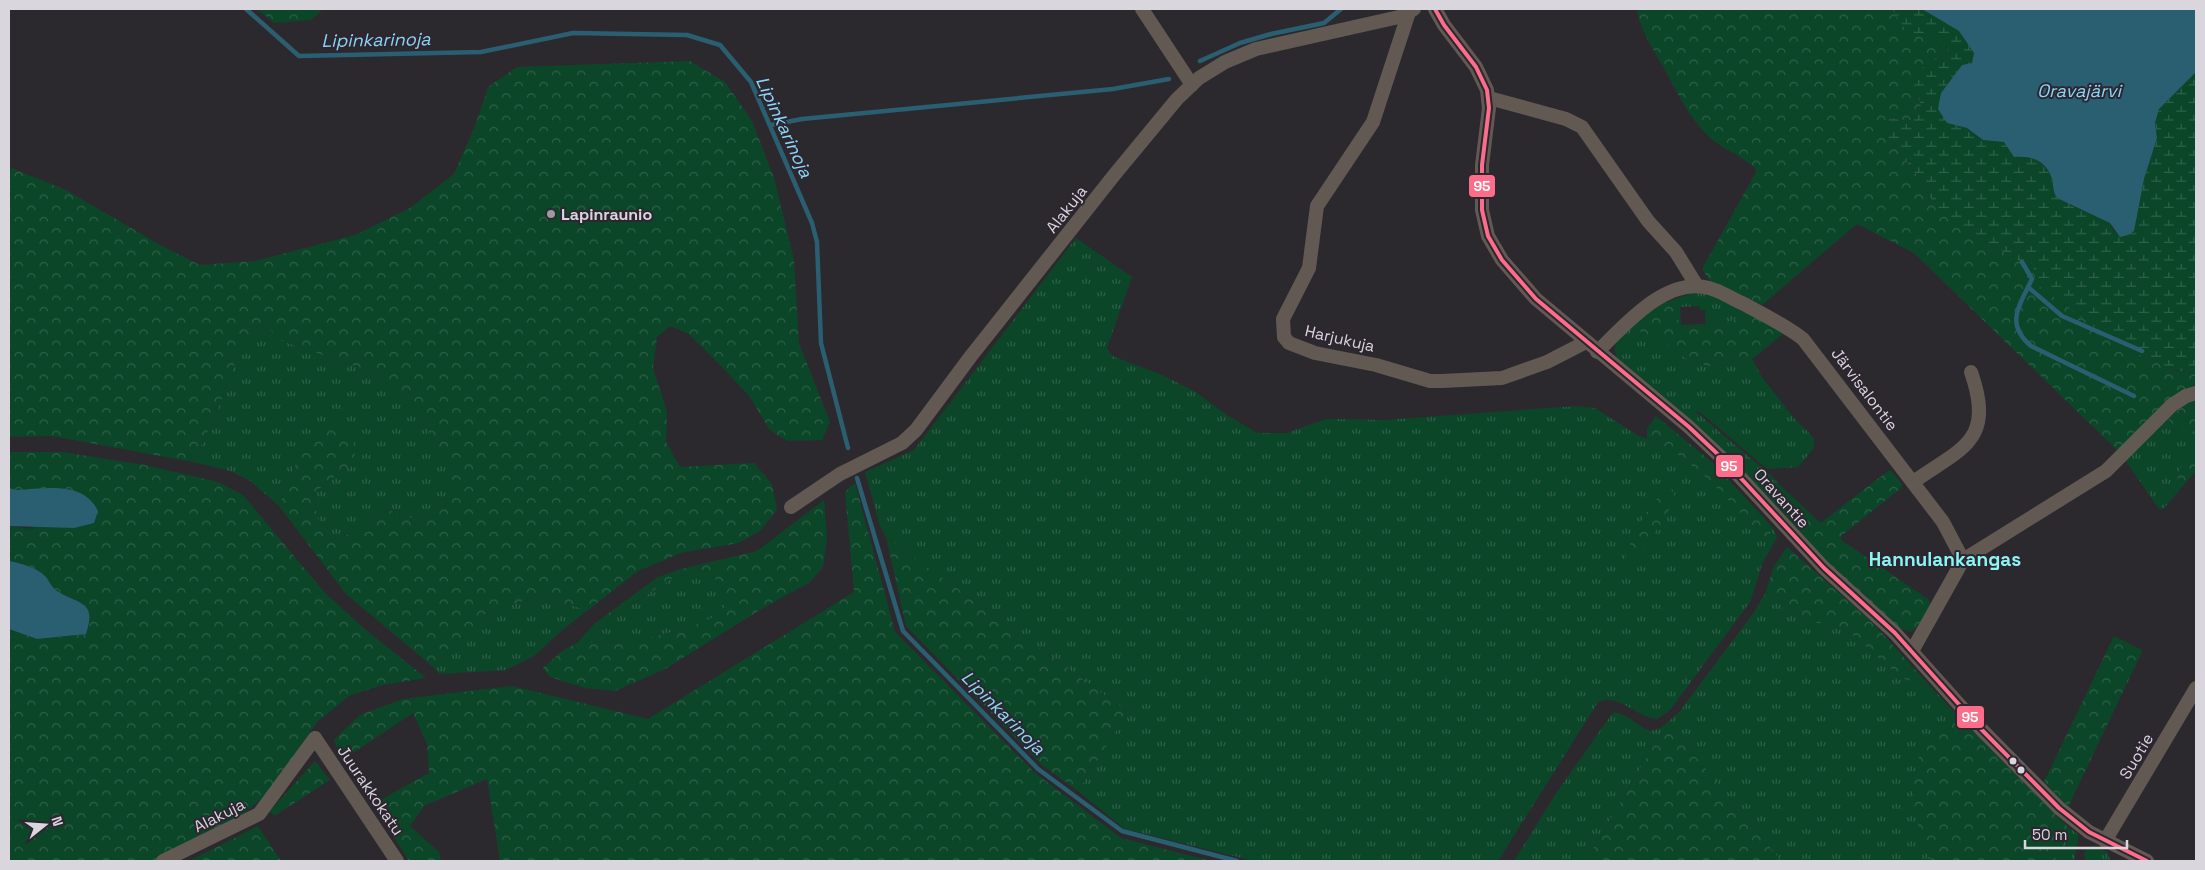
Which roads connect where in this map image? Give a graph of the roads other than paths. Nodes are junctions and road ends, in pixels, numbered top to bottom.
1 (1142, 9) edge
2 (1435, 9) edge
3 (1412, 11) edge
4 (1192, 85) junction
5 (1489, 98) junction
6 (1697, 286) junction
7 (1586, 342) junction
8 (1597, 352) junction
9 (1971, 372) dead end
10 (2196, 393) edge
11 (1913, 482) junction
12 (791, 508) dead end
13 (1963, 560) junction
14 (1912, 650) junction
15 (2196, 688) edge
16 (315, 738) joint
17 (2106, 841) junction
18 (163, 861) edge
19 (398, 861) edge
20 (2147, 861) edge

1 - 4 street
2 - 5 street, Oravantie
3 - 4 street, Alakuja
3 - 7 street, Harjukuja
4 - 12 street, Alakuja
5 - 6 street
5 - 7 street, Oravantie
6 - 8 street, Järvisalontie
6 - 11 street, Järvisalontie
7 - 8 street, Oravantie
8 - 14 street, Oravantie
9 - 11 street
10 - 13 street
11 - 13 street, Järvisalontie
13 - 14 street
14 - 17 street, Oravantie
15 - 17 street, Suotie
16 - 18 street, Alakuja
16 - 19 street, Juurakkokatu
17 - 20 street, Oravantie

